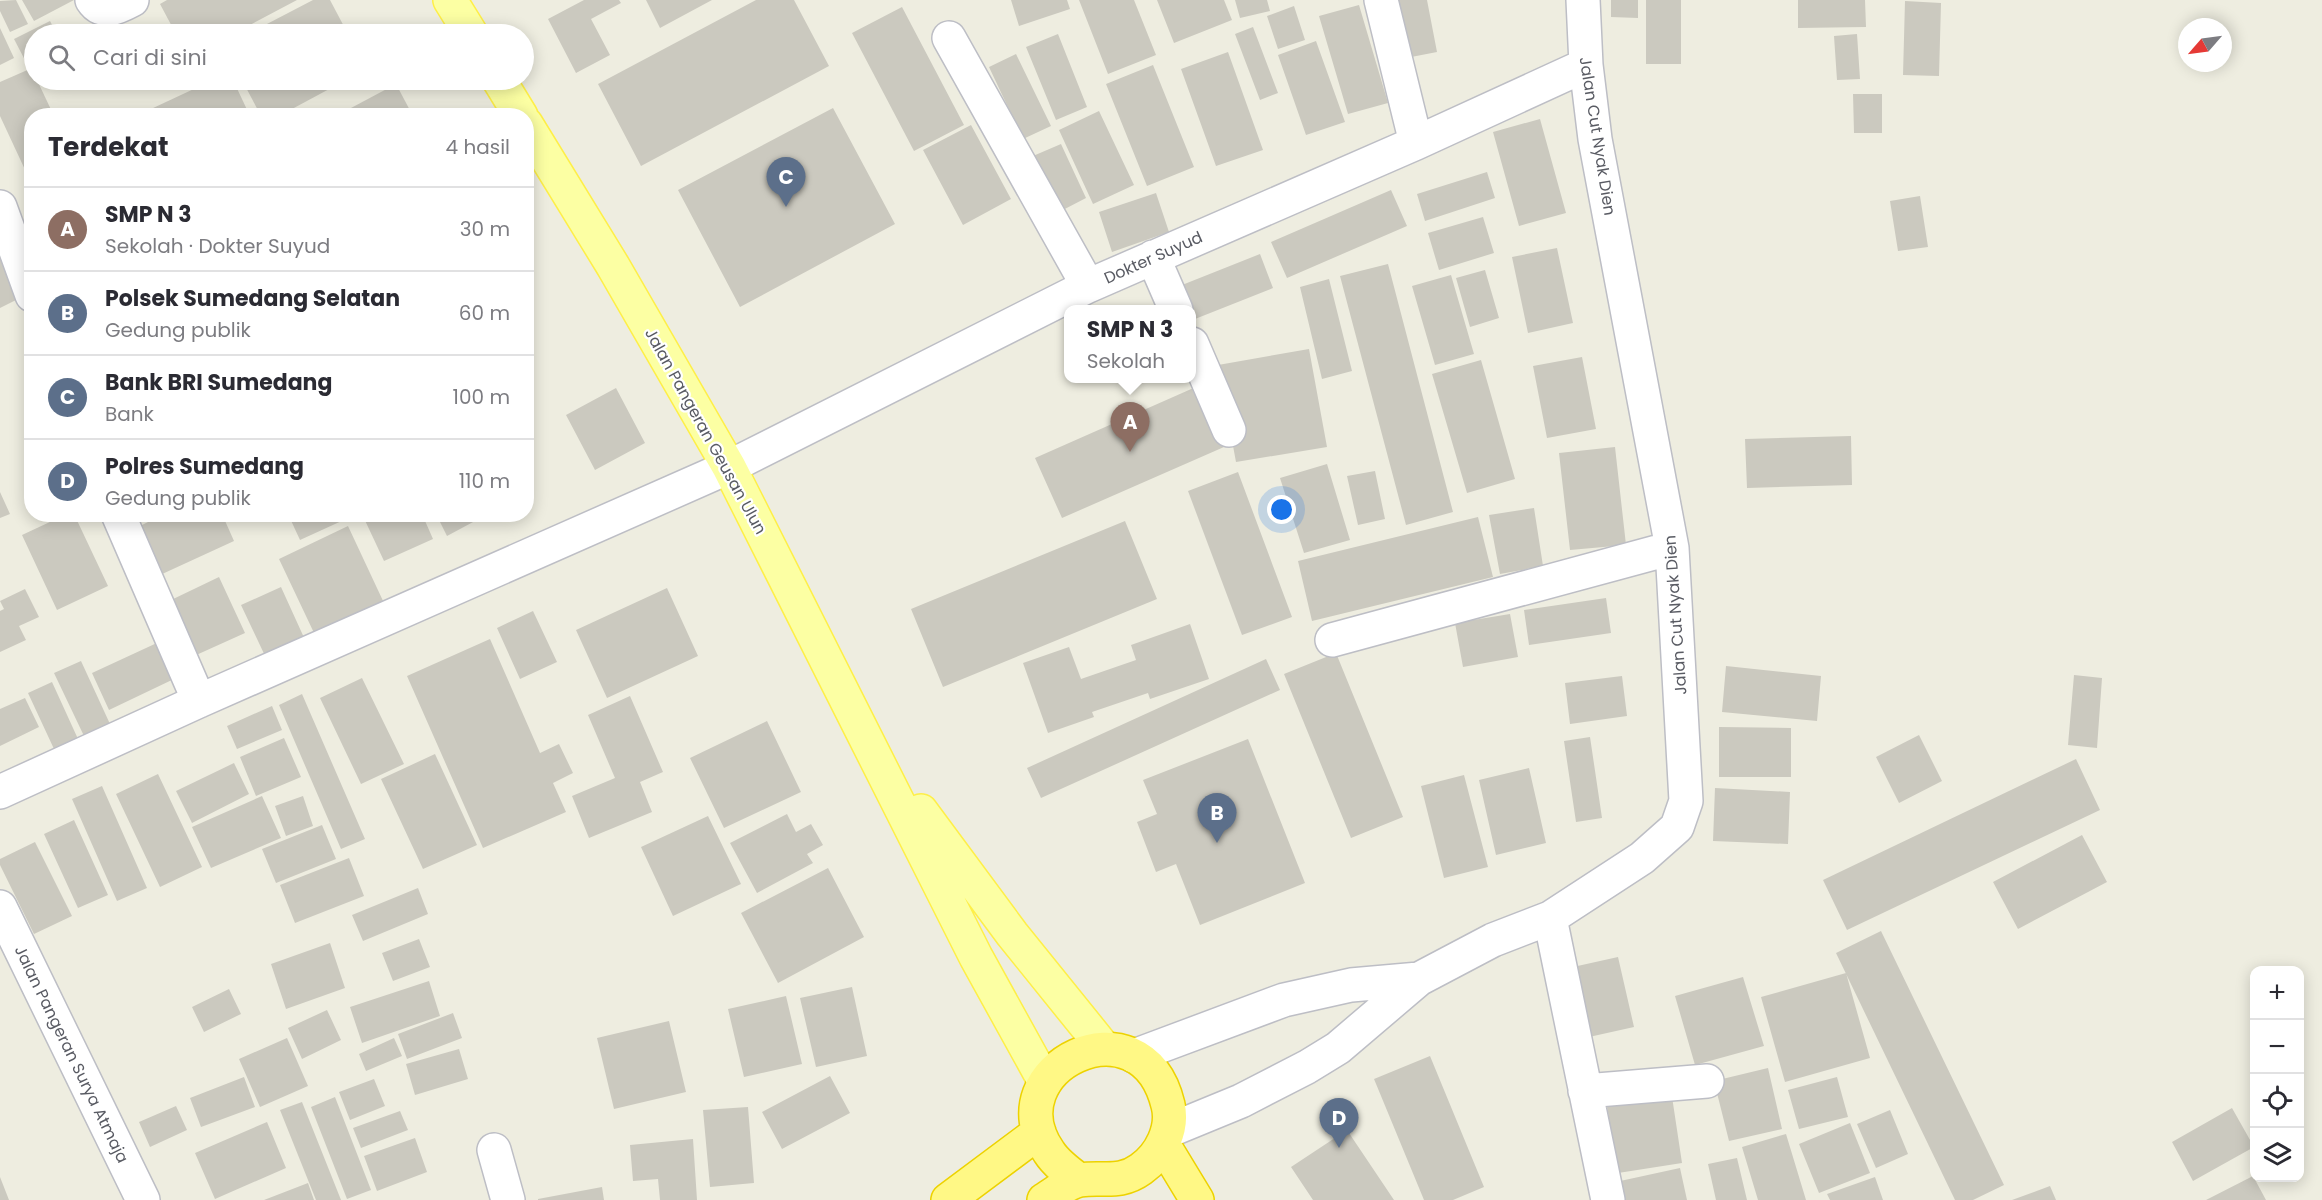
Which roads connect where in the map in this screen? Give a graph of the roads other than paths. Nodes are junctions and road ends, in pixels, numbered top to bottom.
1 (92, 0) edge
2 (132, 0) edge
3 (450, 0) edge
4 (1381, 0) edge
5 (1583, 0) edge
6 (465, 24) edge
7 (949, 38) dead end
8 (1586, 65) junction
9 (505, 90) edge
10 (516, 108) edge
11 (534, 137) edge
12 (1416, 143) junction
13 (0, 208) edge
14 (1153, 256) junction
15 (24, 273) edge
16 (1088, 285) junction
17 (1174, 305) edge
18 (1196, 355) edge
19 (1229, 430) dead end
20 (729, 467) junction
21 (121, 522) edge
22 (1672, 548) junction
23 (1332, 640) dead end
24 (199, 701) junction
25 (871, 745) junction
26 (0, 792) edge
27 (0, 907) edge
28 (1550, 918) junction
29 (1419, 979) junction
30 (1119, 1052) junction
31 (1707, 1081) dead end
32 (1045, 1082) junction
33 (1585, 1091) junction
34 (1039, 1132) junction
35 (1165, 1137) junction
36 (494, 1150) dead end
37 (1095, 1187) edge
38 (143, 1200) edge
39 (508, 1200) edge
40 (948, 1200) edge
41 (1044, 1200) edge
42 (1197, 1200) edge
43 (1608, 1200) edge

1 - 2 street
3 - 6 main road
4 - 12 street
5 - 8 street, Jalan Cut Nyak Dien
7 - 16 street
8 - 12 street, Dokter Suyud
8 - 22 street, Jalan Cut Nyak Dien
9 - 10 main road
11 - 20 main road, Jalan Pangeran Geusan Ulun
12 - 14 street, Dokter Suyud
13 - 15 street
14 - 16 street, Dokter Suyud
14 - 17 street
16 - 20 street, Dokter Suyud
18 - 19 street
20 - 24 street, Dokter Suyud
20 - 25 main road, Jalan Pangeran Geusan Ulun
21 - 24 street
22 - 23 street
22 - 28 street, Jalan Cut Nyak Dien
24 - 26 street, Dokter Suyud
25 - 30 main road
25 - 32 main road
27 - 38 street, Jalan Pangeran Surya Atmaja
28 - 29 street, Jalan Cut Nyak Dien
28 - 33 street
29 - 30 street
29 - 35 street
30 - 32 highway
30 - 35 highway
31 - 33 street
32 - 34 highway
33 - 43 street
34 - 37 highway
34 - 40 highway
35 - 37 highway
35 - 42 highway
36 - 39 street
37 - 41 highway

